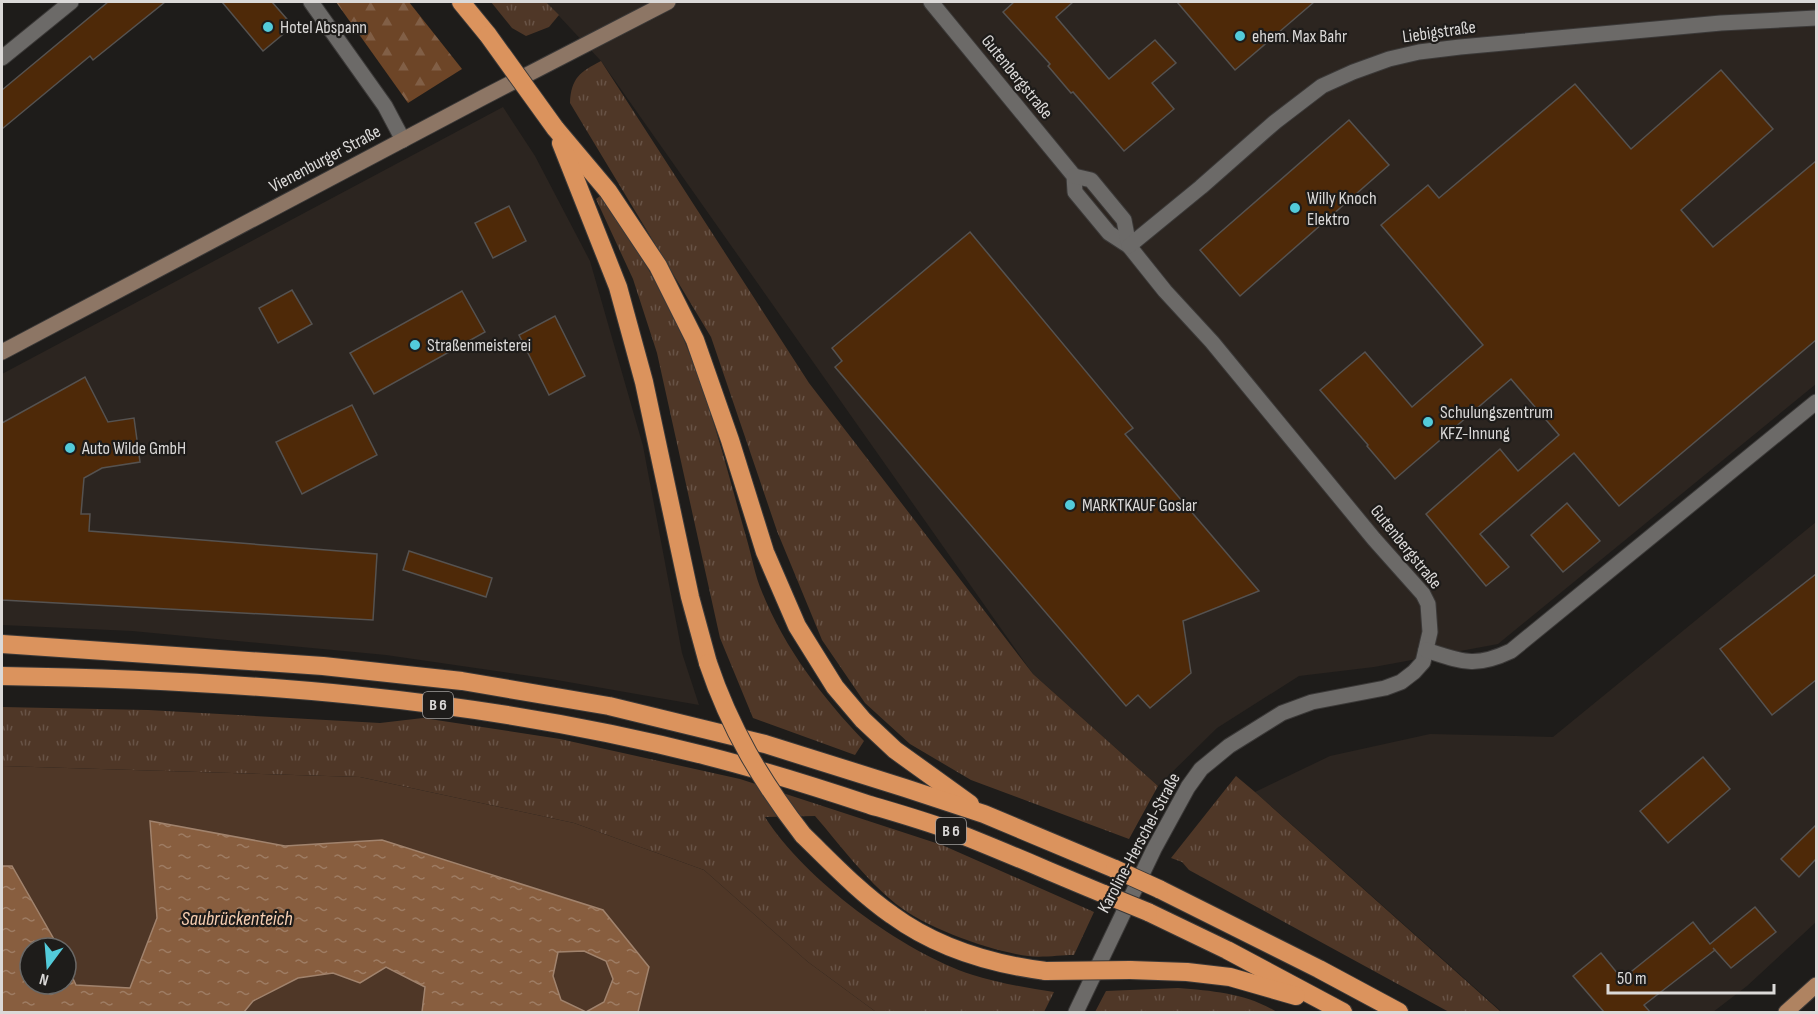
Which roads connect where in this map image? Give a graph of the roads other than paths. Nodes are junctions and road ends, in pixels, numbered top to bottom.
1 (71, 2) edge
2 (311, 2) edge
3 (461, 2) edge
4 (668, 2) edge
5 (931, 2) edge
6 (1816, 18) edge
7 (2, 57) edge
8 (555, 128) junction
9 (403, 140) junction
10 (1129, 246) junction
11 (2, 352) edge
12 (1816, 402) edge
13 (2, 644) edge
14 (1426, 650) junction
15 (2, 676) edge
16 (984, 814) junction
17 (1816, 985) edge
18 (1339, 1010) edge
19 (1076, 1012) edge
20 (1399, 1012) edge
21 (1786, 1012) edge

1 - 7 street
2 - 9 street
3 - 8 highway, bridge
4 - 9 street, Vienenburger Straße
5 - 10 street, Gutenbergstraße
6 - 10 street, Liebigstraße
8 - 16 highway
8 - 18 highway, bridge
9 - 11 street, Vienenburger Straße
10 - 14 street, Gutenbergstraße
12 - 14 street
13 - 16 highway, B 6
14 - 19 street, Karoline-Herschel-Straße
15 - 18 highway, B 6, bridge
16 - 20 highway, B 6, bridge
17 - 21 main road

